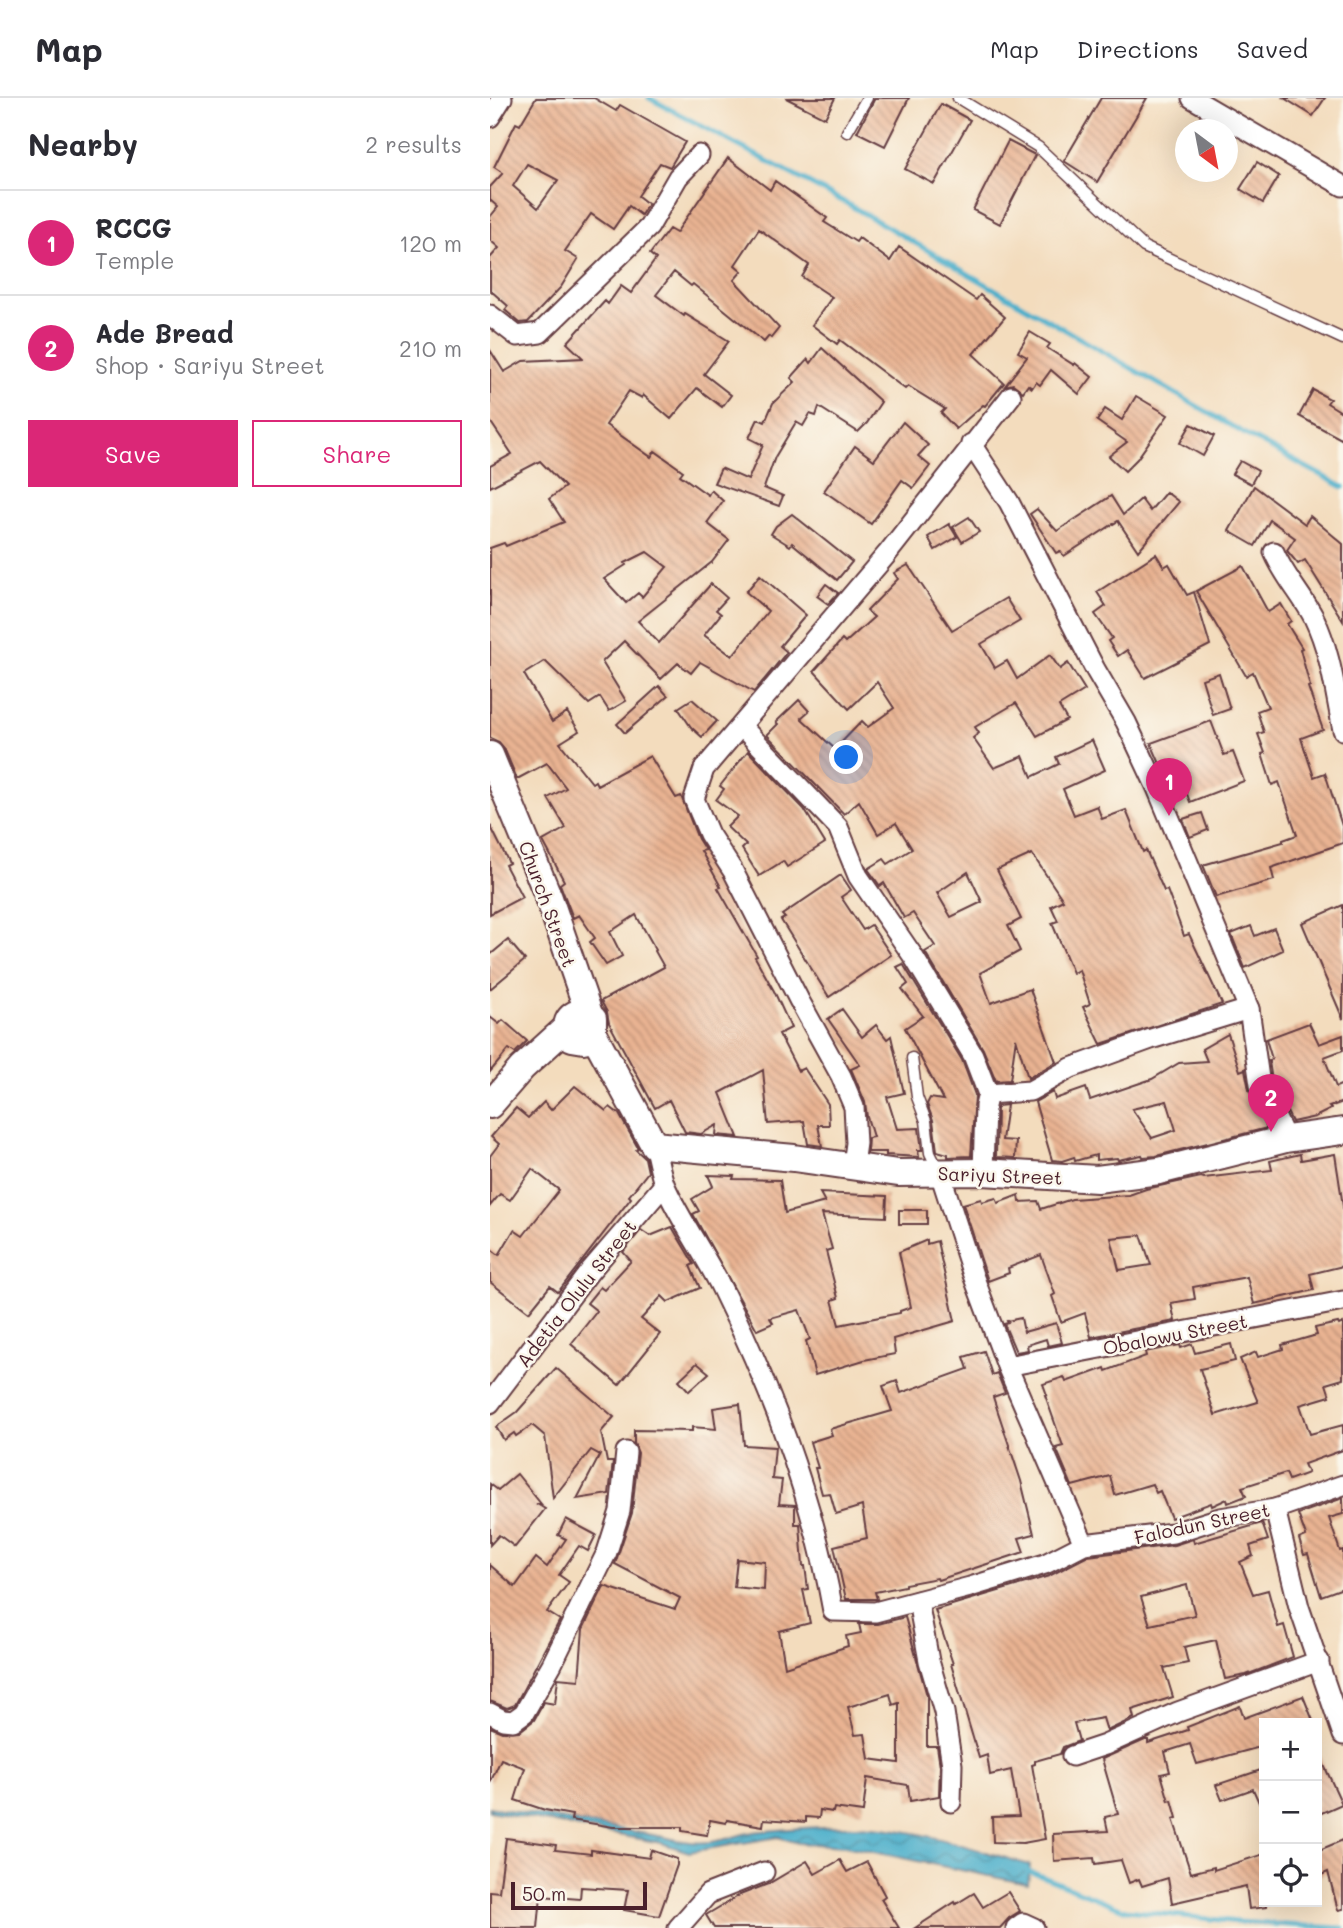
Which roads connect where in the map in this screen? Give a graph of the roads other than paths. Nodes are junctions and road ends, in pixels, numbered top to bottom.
1 (502, 98) edge
2 (867, 98) edge
3 (958, 98) edge
4 (1192, 98) edge
5 (490, 117) edge
6 (847, 132) dead end
7 (699, 155) dead end
8 (1343, 186) edge
9 (490, 315) edge
10 (1343, 339) edge
11 (1011, 396) dead end
12 (971, 444) junction
13 (1274, 552) dead end
14 (742, 727) junction
15 (1343, 730) edge
16 (490, 755) edge
17 (1249, 1009) junction
18 (583, 1025) junction
19 (912, 1058) dead end
20 (988, 1094) junction
21 (490, 1105) edge
22 (1343, 1131) edge
23 (1286, 1139) junction
24 (654, 1145) junction
25 (853, 1165) junction
26 (983, 1172) junction
27 (940, 1173) junction
28 (664, 1185) junction
29 (1343, 1301) edge
30 (1007, 1366) junction
31 (490, 1403) edge
32 (626, 1452) dead end
33 (1343, 1485) edge
34 (1275, 1509) junction
35 (1084, 1544) junction
36 (918, 1601) junction
37 (1319, 1661) junction
38 (490, 1713) edge
39 (1343, 1735) edge
40 (1072, 1756) dead end
41 (951, 1802) dead end
42 (764, 1872) dead end
43 (678, 1928) edge
44 (1016, 1928) edge
45 (1034, 1928) edge

1 - 5 street
2 - 6 lane
3 - 10 lane
4 - 8 street
7 - 9 street
11 - 12 street
12 - 14 street
12 - 17 street
13 - 15 street
14 - 20 street
14 - 25 street
16 - 18 street, Church Street
17 - 20 street
17 - 23 street
18 - 21 street
18 - 24 street, Church Street
19 - 27 lane
20 - 26 street
22 - 23 street, Sariyu Street
23 - 26 street, Sariyu Street
24 - 25 street, Sariyu Street
24 - 28 street
25 - 27 street, Sariyu Street
26 - 27 street, Sariyu Street
27 - 30 street
28 - 31 street, Adetia Olulu Street
28 - 36 street, Falodun Street
29 - 30 street, Obalowu Street
30 - 35 street
32 - 38 street
33 - 34 street, Falodun Street
34 - 35 street, Falodun Street
34 - 37 street
35 - 36 street, Falodun Street
36 - 41 street
37 - 39 street
37 - 40 street
42 - 43 street
44 - 45 street

